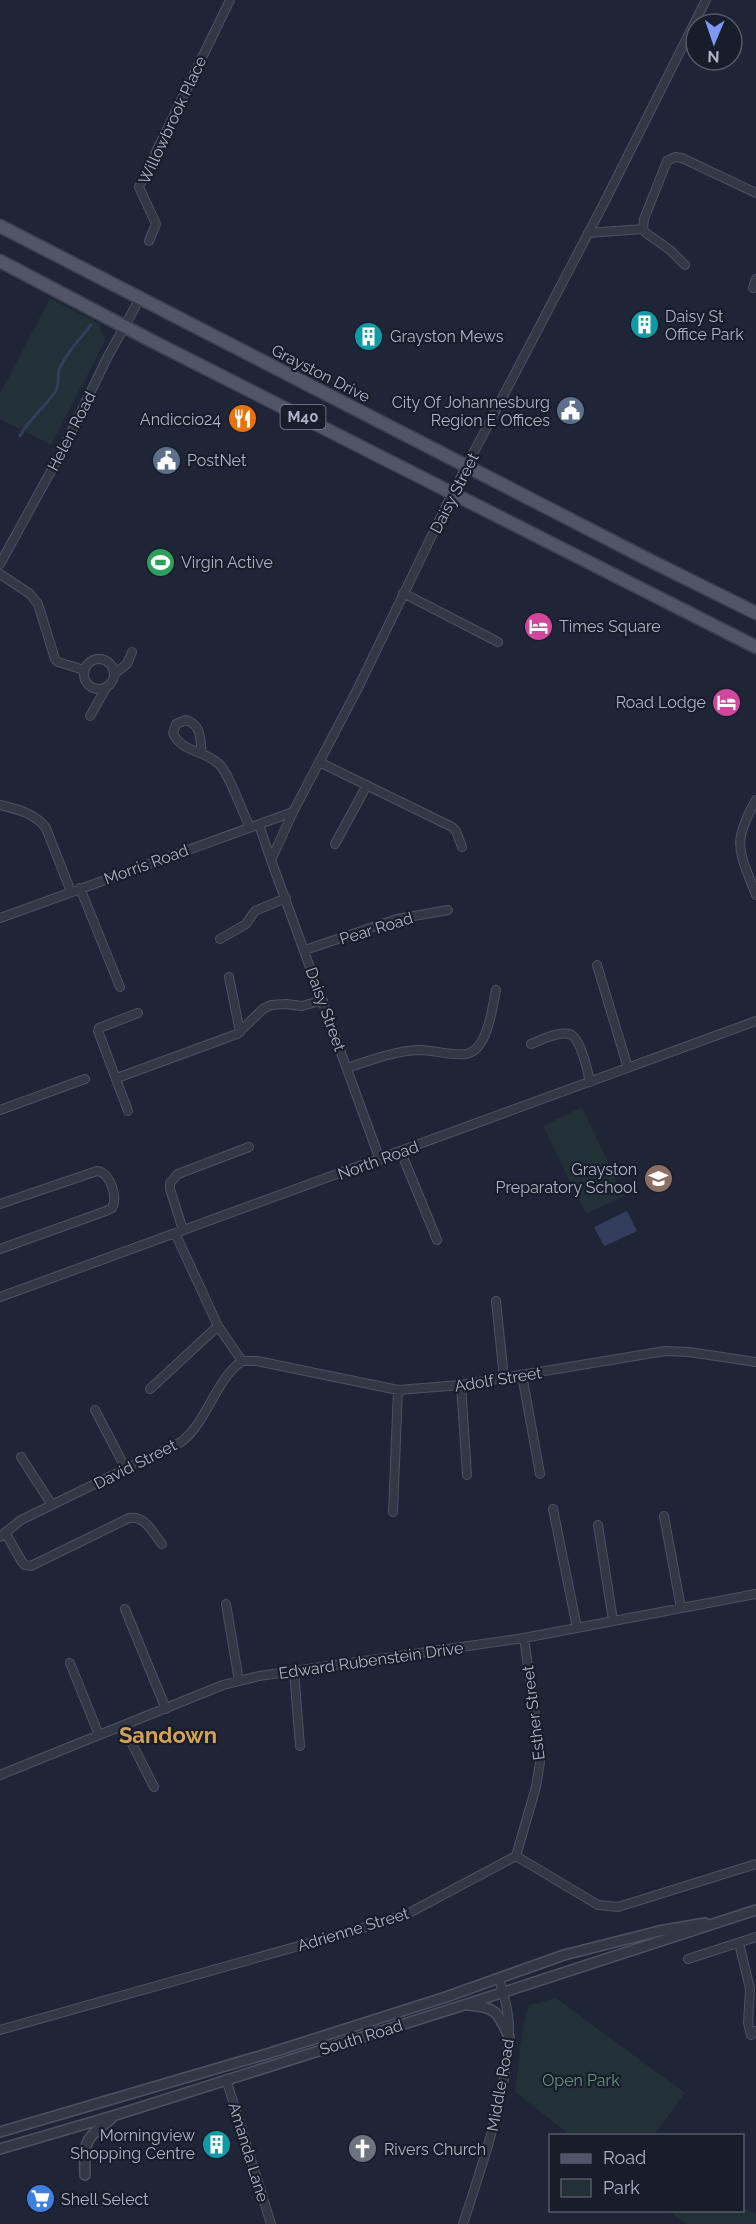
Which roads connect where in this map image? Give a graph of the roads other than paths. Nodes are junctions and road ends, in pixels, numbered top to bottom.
1 (231, 0) edge
2 (706, 0) edge
3 (756, 193) edge
4 (0, 225) edge
5 (643, 229) junction
6 (588, 232) junction
7 (149, 241) dead end
8 (0, 261) edge
9 (685, 266) dead end
10 (756, 279) edge
11 (753, 288) dead end
12 (140, 298) junction
13 (125, 326) junction
14 (468, 467) junction
15 (453, 492) junction
16 (0, 564) edge
17 (0, 574) edge
18 (403, 593) junction
19 (756, 613) edge
20 (498, 642) dead end
21 (756, 647) edge
22 (132, 652) dead end
23 (84, 670) junction
24 (114, 674) junction
25 (106, 688) junction
26 (90, 716) dead end
27 (202, 754) junction
28 (319, 762) junction
29 (367, 785) junction
30 (756, 800) edge
31 (0, 805) edge
32 (293, 812) junction
33 (259, 825) junction
34 (250, 827) junction
35 (335, 844) dead end
36 (462, 847) dead end
37 (272, 860) junction
38 (80, 888) junction
39 (72, 892) junction
40 (756, 895) edge
41 (286, 898) junction
42 (448, 910) dead end
43 (0, 918) edge
44 (220, 939) dead end
45 (305, 950) junction
46 (597, 965) dead end
47 (229, 977) dead end
48 (120, 987) dead end
49 (496, 990) dead end
50 (323, 1000) junction
51 (138, 1013) dead end
52 (756, 1021) edge
53 (240, 1032) junction
54 (531, 1044) dead end
55 (347, 1068) junction
56 (628, 1068) junction
57 (117, 1078) junction
58 (85, 1079) dead end
59 (590, 1082) junction
60 (0, 1110) edge
61 (128, 1111) dead end
62 (249, 1148) dead end
63 (401, 1152) junction
64 (380, 1160) junction
65 (0, 1204) edge
66 (179, 1231) junction
67 (437, 1240) dead end
68 (0, 1249) edge
69 (0, 1297) edge
70 (496, 1301) dead end
71 (218, 1326) junction
72 (242, 1360) junction
73 (756, 1362) edge
74 (522, 1376) junction
75 (504, 1378) junction
76 (461, 1385) junction
77 (150, 1389) dead end
78 (398, 1390) junction
79 (95, 1410) dead end
80 (21, 1457) dead end
81 (126, 1469) junction
82 (540, 1474) dead end
83 (467, 1475) dead end
84 (52, 1505) junction
85 (553, 1509) dead end
86 (393, 1512) dead end
87 (664, 1516) dead end
88 (598, 1525) dead end
89 (2, 1535) edge
90 (162, 1544) dead end
91 (756, 1594) edge
92 (226, 1604) dead end
93 (681, 1608) junction
94 (125, 1610) dead end
95 (613, 1620) junction
96 (577, 1628) junction
97 (524, 1638) junction
98 (70, 1663) dead end
99 (294, 1671) junction
100 (239, 1681) junction
101 (166, 1709) junction
102 (123, 1726) junction
103 (99, 1735) junction
104 (300, 1746) dead end
105 (0, 1775) edge
106 (154, 1787) dead end
107 (516, 1856) junction
108 (756, 1864) edge
109 (756, 1910) edge
110 (720, 1920) junction
111 (756, 1937) edge
112 (739, 1943) junction
113 (688, 1959) dead end
114 (499, 1979) junction
115 (503, 1992) junction
116 (464, 2005) junction
117 (0, 2030) edge
118 (754, 2033) edge
119 (509, 2037) junction
120 (226, 2079) junction
121 (116, 2115) junction
122 (0, 2132) edge
123 (0, 2149) edge
124 (86, 2175) dead end
125 (271, 2224) edge
126 (464, 2224) edge

1 - 7 street, Willowbrook Place
2 - 6 street, Daisy Street
3 - 5 street
4 - 12 main road, Grayston Drive / M40
5 - 6 street
5 - 9 street
6 - 14 street, Daisy Street
8 - 13 main road, M40
10 - 11 street
12 - 13 street, Helen Road
12 - 14 main road, Grayston Drive / M40
13 - 15 main road, M40
13 - 16 street, Helen Road
14 - 15 street, Daisy Street
14 - 19 main road, Grayston Drive / M40
15 - 18 street, Daisy Street
15 - 21 main road, M40
17 - 23 street
18 - 20 street
18 - 28 street, Daisy Street
22 - 24 street
23 - 24 street
23 - 25 street
24 - 25 street
25 - 26 street
27 - 27 street
27 - 34 street
28 - 29 street
28 - 32 street, Daisy Street
29 - 35 street
29 - 36 street
30 - 40 street
31 - 39 street
32 - 33 street, Morris Road
32 - 37 street, Daisy Street
33 - 34 street, Morris Road
33 - 37 street, Daisy Street
34 - 38 street, Morris Road
37 - 41 street, Daisy Street
38 - 39 street, Morris Road
38 - 48 street
39 - 43 street, Morris Road
41 - 44 street
41 - 45 street, Daisy Street
42 - 45 street, Pear Road
45 - 50 street, Daisy Street
46 - 56 street
47 - 53 street
49 - 55 street
50 - 53 street
50 - 55 street, Daisy Street
51 - 57 street
52 - 56 street, North Road
53 - 57 street
54 - 59 street
55 - 64 street, Daisy Street
56 - 59 street, North Road
57 - 61 street
58 - 60 street
59 - 63 street, North Road
62 - 66 street
63 - 64 street, North Road
63 - 67 street
64 - 66 street, North Road
65 - 68 street
66 - 69 street, North Road
66 - 71 street
70 - 75 street
71 - 72 street
71 - 77 street
72 - 78 street, Adolf Street
72 - 81 street, David Street
73 - 74 street, Adolf Street
74 - 75 street, Adolf Street
74 - 82 street
75 - 76 street, Adolf Street
76 - 78 street, Adolf Street
76 - 83 street
78 - 86 street
79 - 81 street
80 - 84 street
81 - 84 street, David Street
84 - 89 street, David Street
85 - 96 street
87 - 93 street
88 - 95 street
89 - 90 street
91 - 93 street, Edward Rubenstein Drive
92 - 100 street
93 - 95 street, Edward Rubenstein Drive
94 - 101 street
95 - 96 street, Edward Rubenstein Drive
96 - 97 street, Edward Rubenstein Drive
97 - 99 street, Edward Rubenstein Drive
97 - 107 street, Esther Street
98 - 103 street
99 - 100 street, Edward Rubenstein Drive
99 - 104 street
100 - 101 street, Edward Rubenstein Drive
101 - 102 street, Edward Rubenstein Drive
102 - 103 street, Edward Rubenstein Drive
102 - 106 street
103 - 105 street, Edward Rubenstein Drive
107 - 108 street
107 - 117 street, Adrienne Street
109 - 110 street, South Road
110 - 114 street, South Road
110 - 115 street, South Road
111 - 112 street
112 - 113 street
112 - 118 street
114 - 115 street, Middle Road
114 - 122 street, South Road
115 - 116 street, South Road
115 - 119 street, Middle Road
116 - 119 street
116 - 120 street, South Road
119 - 126 street, Middle Road
120 - 121 street, South Road
120 - 125 street, Amanda Lane
121 - 123 street, South Road
121 - 124 street

